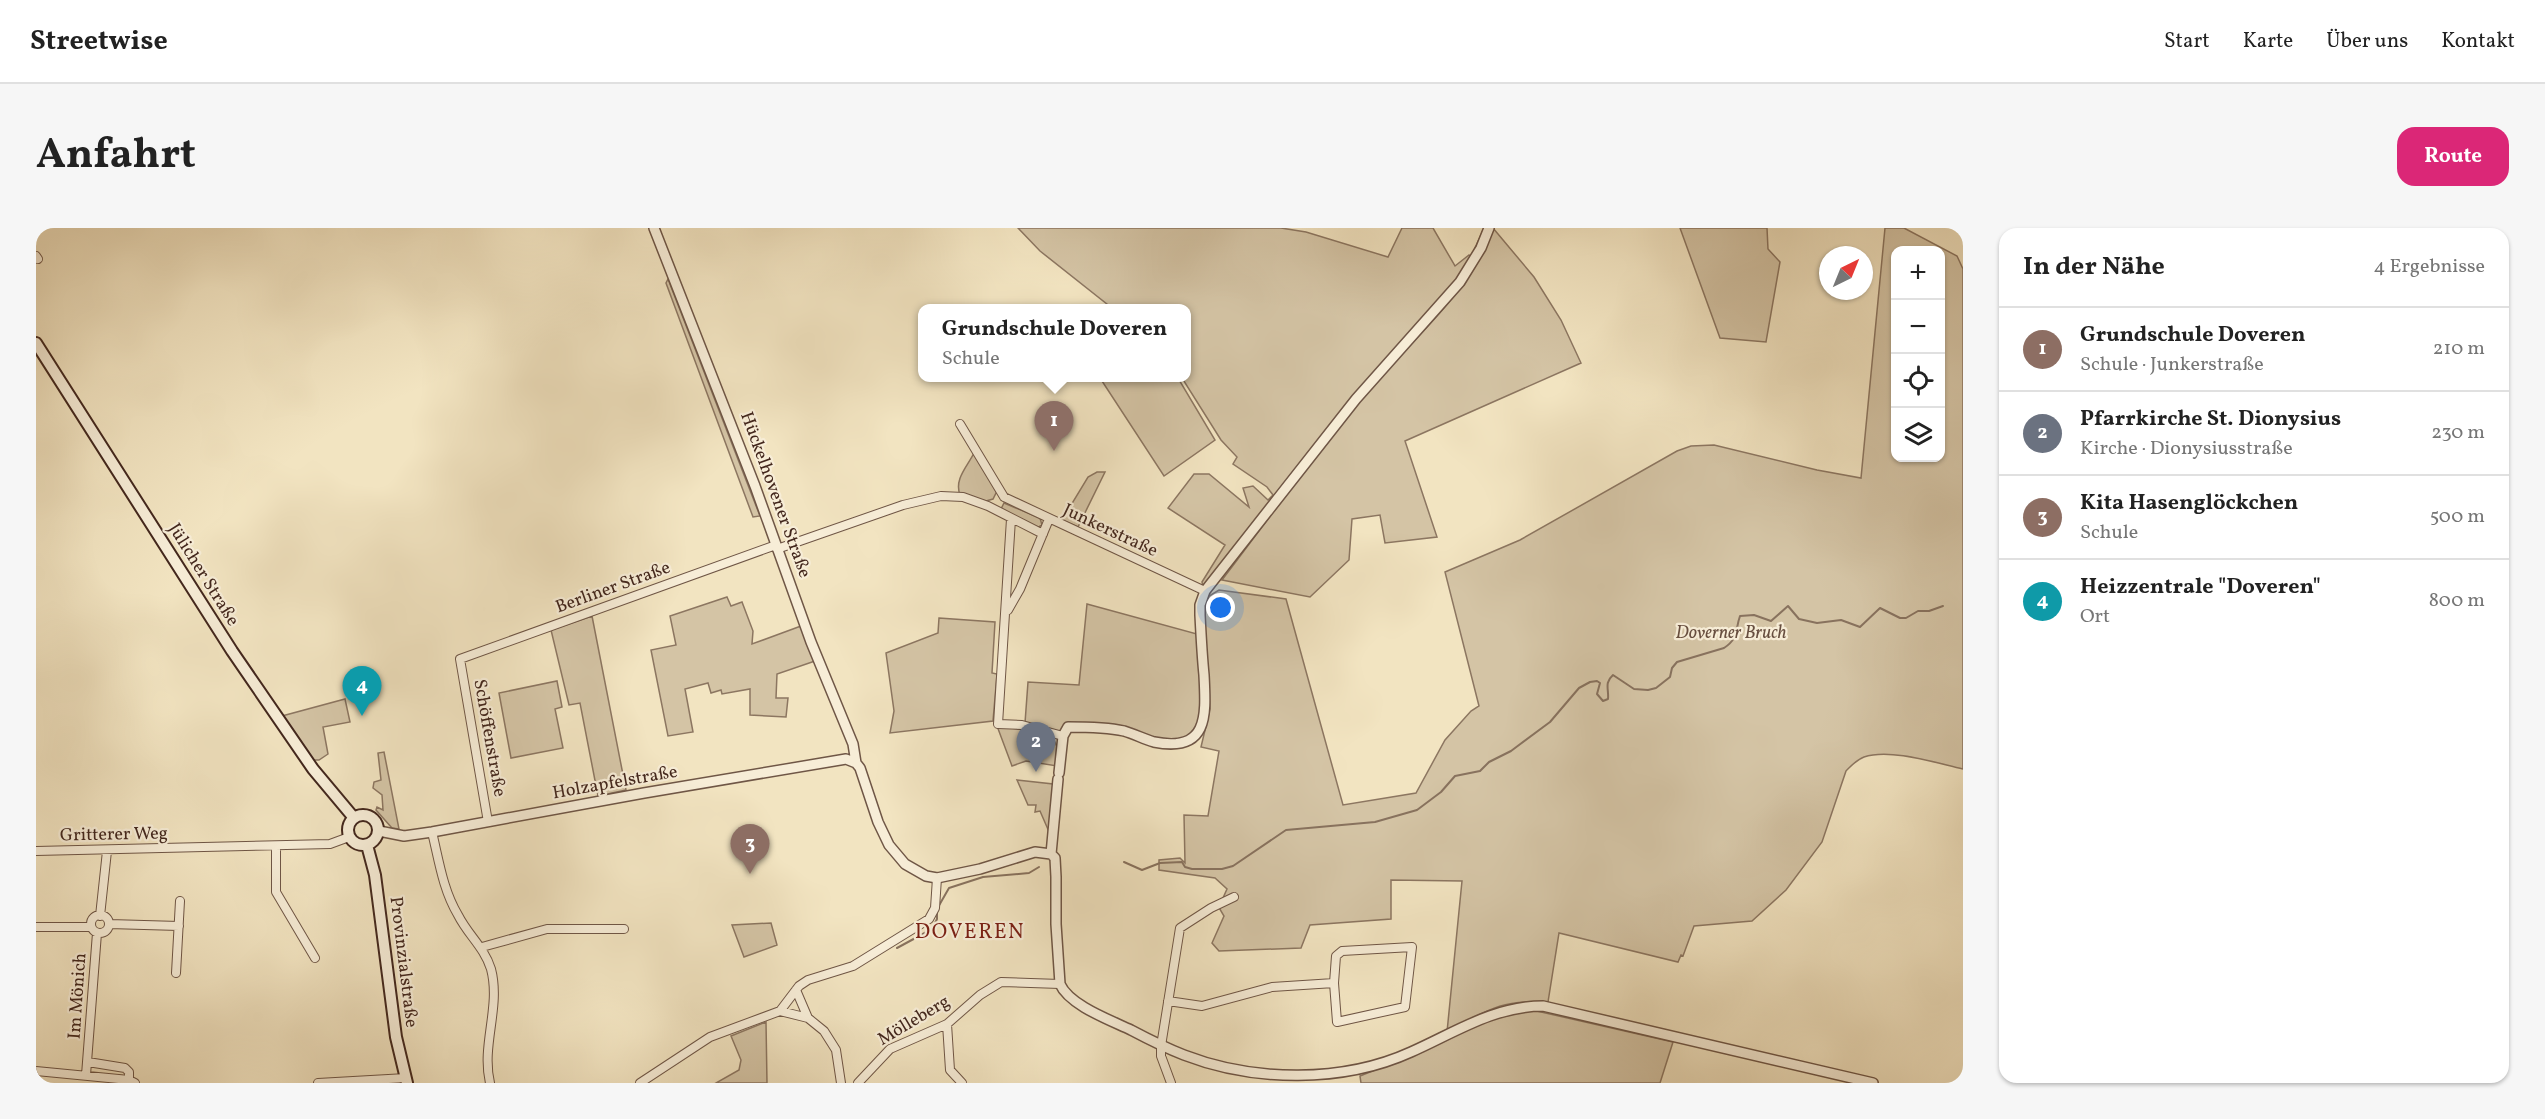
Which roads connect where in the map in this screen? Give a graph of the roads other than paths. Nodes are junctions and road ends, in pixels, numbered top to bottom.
1 (654, 228) edge
2 (1489, 228) edge
3 (36, 343) edge
4 (960, 424) dead end
5 (1004, 496) junction
6 (988, 506) junction
7 (1011, 519) junction
8 (1049, 519) junction
9 (1043, 534) junction
10 (776, 547) junction
11 (1205, 591) junction
12 (1006, 614) junction
13 (460, 659) joint
14 (1063, 736) junction
15 (856, 763) junction
16 (354, 818) junction
17 (488, 822) junction
18 (379, 831) junction
19 (432, 832) junction
20 (349, 837) junction
21 (367, 845) junction
22 (276, 847) junction
23 (36, 851) edge
24 (107, 851) junction
25 (1052, 854) junction
26 (937, 878) junction
27 (1234, 897) dead end
28 (180, 901) dead end
29 (100, 916) junction
30 (108, 924) junction
31 (179, 926) junction
32 (36, 927) edge
33 (624, 929) dead end
34 (94, 930) junction
35 (482, 946) junction
36 (315, 958) dead end
37 (176, 973) dead end
38 (1334, 983) junction
39 (1060, 984) junction
40 (796, 990) junction
41 (1168, 1001) junction
42 (780, 1011) junction
43 (808, 1018) junction
44 (947, 1024) junction
45 (1161, 1046) junction
46 (88, 1062) junction
47 (36, 1071) edge
48 (86, 1074) junction
49 (132, 1081) edge
50 (407, 1081) edge
51 (318, 1083) edge
52 (490, 1083) edge
53 (640, 1083) edge
54 (841, 1083) edge
55 (858, 1083) edge
56 (962, 1083) edge
57 (1171, 1083) edge
58 (1873, 1083) edge

1 - 10 street, Hückelhovener Straße
2 - 11 street
3 - 16 main road, Jülicher Straße
4 - 5 street
5 - 6 street
5 - 8 street, Junkerstraße
6 - 7 street, Berliner Straße
6 - 10 street, Berliner Straße
7 - 9 street, Berliner Straße
7 - 12 street
8 - 9 street
8 - 11 street, Junkerstraße
9 - 12 street
10 - 13 street, Berliner Straße
10 - 15 street, Hückelhovener Straße
11 - 14 street
12 - 14 street
13 - 17 street, Schöffenstraße
14 - 25 street
15 - 17 street, Holzapfelstraße
15 - 26 street, Hückelhovener Straße
16 - 18 main road
16 - 20 main road
17 - 19 street, Holzapfelstraße
18 - 19 street, Holzapfelstraße
18 - 21 main road
19 - 35 street
20 - 21 main road
20 - 22 street, Gritterer Weg
21 - 50 main road, Provinzialstraße
22 - 24 street, Gritterer Weg
22 - 36 street
23 - 24 street, Gritterer Weg
24 - 29 street
25 - 26 street
25 - 39 street
26 - 40 street
27 - 41 street
28 - 31 street
29 - 30 street
29 - 34 street
30 - 31 street
30 - 34 street
31 - 37 street
32 - 34 street
33 - 35 street
34 - 46 street, Im Mönich
35 - 52 street
38 - 38 street
38 - 41 street
39 - 44 street, Mölleberg
39 - 45 street
40 - 42 street
40 - 43 street
41 - 45 street
42 - 43 street
42 - 53 street
43 - 54 street
44 - 55 street, Mölleberg
44 - 56 street
45 - 57 street
45 - 58 street
46 - 48 street, Im Mönich
46 - 49 street
47 - 48 street
48 - 49 street
50 - 51 street

